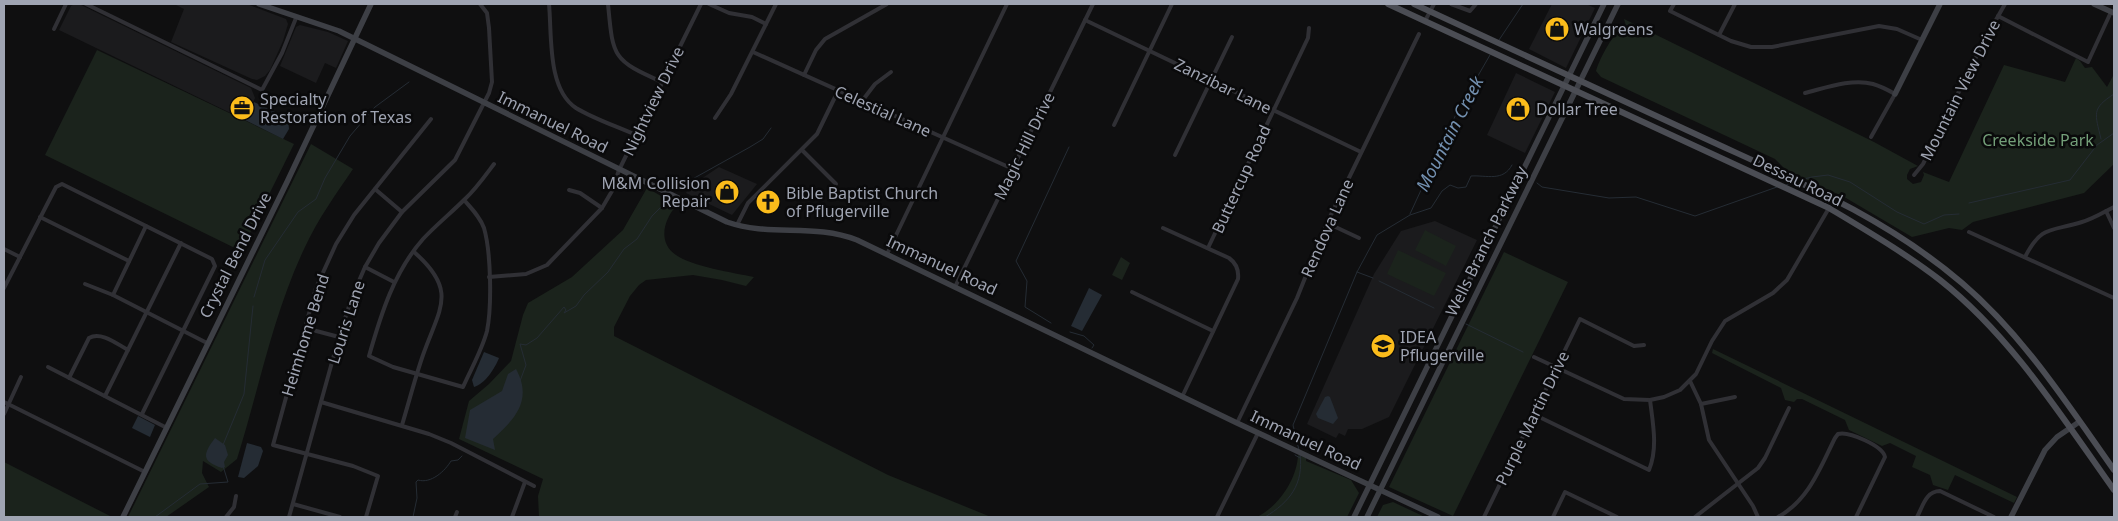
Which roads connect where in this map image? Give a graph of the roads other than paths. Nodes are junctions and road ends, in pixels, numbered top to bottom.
1 (66, 4) edge
2 (86, 4) edge
3 (259, 4) edge
4 (371, 4) edge
5 (480, 4) edge
6 (549, 4) edge
7 (608, 4) edge
8 (701, 4) edge
9 (709, 4) edge
10 (776, 4) edge
11 (887, 4) edge
12 (1007, 4) edge
13 (1093, 4) edge
14 (1172, 4) edge
15 (1388, 4) edge
16 (1414, 4) edge
17 (1434, 4) edge
18 (1451, 4) edge
19 (1476, 4) edge
20 (1604, 4) edge
21 (1618, 4) edge
22 (1674, 4) edge
23 (1736, 4) edge
24 (1940, 4) edge
25 (2005, 4) edge
26 (2094, 4) edge
27 (1430, 11) junction
28 (1600, 13) junction
29 (2113, 13) edge
30 (1998, 16) junction
31 (296, 18) junction
32 (1611, 19) junction
33 (1085, 20) junction
34 (1425, 21) junction
35 (766, 24) junction
36 (54, 28) dead end
37 (1308, 28) dead end
38 (1419, 34) dead end
39 (1719, 35) junction
40 (1232, 37) dead end
41 (356, 40) junction
42 (1922, 40) junction
43 (1150, 51) junction
44 (753, 52) junction
45 (891, 72) dead end
46 (804, 75) junction
47 (1568, 76) junction
48 (1211, 80) junction
49 (1580, 81) junction
50 (662, 82) junction
51 (1563, 86) junction
52 (838, 91) junction
53 (1575, 91) junction
54 (1805, 93) dead end
55 (1895, 94) junction
56 (862, 102) junction
57 (485, 104) junction
58 (1274, 110) junction
59 (715, 118) dead end
60 (431, 120) dead end
61 (1114, 125) dead end
62 (636, 135) junction
63 (1871, 137) dead end
64 (943, 138) junction
65 (1533, 148) junction
66 (802, 150) junction
67 (1361, 152) junction
68 (1544, 154) junction
69 (1175, 155) dead end
70 (494, 164) dead end
71 (1013, 169) junction
72 (619, 170) junction
73 (1914, 175) dead end
74 (836, 184) dead end
75 (375, 189) junction
76 (570, 190) dead end
77 (1834, 197) junction
78 (464, 200) junction
79 (2114, 207) edge
80 (602, 208) junction
81 (1829, 208) junction
82 (2106, 211) junction
83 (402, 212) junction
84 (40, 217) junction
85 (1328, 223) junction
86 (146, 226) junction
87 (737, 226) junction
88 (1163, 228) dead end
89 (2114, 228) edge
90 (1969, 232) dead end
91 (1359, 238) dead end
92 (1489, 238) junction
93 (181, 243) junction
94 (1500, 244) junction
95 (1208, 248) junction
96 (4, 249) edge
97 (414, 252) junction
98 (886, 254) junction
99 (20, 257) junction
100 (2025, 257) junction
101 (129, 261) junction
102 (365, 267) junction
103 (489, 277) junction
104 (394, 282) junction
105 (85, 284) dead end
106 (4, 288) edge
107 (955, 288) junction
108 (1132, 292) dead end
109 (113, 295) junction
110 (2114, 298) edge
111 (147, 312) junction
112 (1451, 317) junction
113 (1462, 322) junction
114 (305, 328) junction
115 (183, 331) junction
116 (1213, 331) junction
117 (339, 337) junction
118 (207, 342) junction
119 (1644, 345) dead end
120 (128, 350) junction
121 (1534, 356) dead end
122 (1557, 366) junction
123 (48, 368) dead end
124 (416, 374) junction
125 (21, 377) dead end
126 (69, 378) junction
127 (1690, 381) junction
128 (105, 396) junction
129 (1182, 396) junction
130 (1735, 397) dead end
131 (1650, 400) junction
132 (4, 402) edge
133 (321, 402) junction
134 (1701, 404) junction
135 (8, 405) junction
136 (1789, 408) dead end
137 (4, 414) edge
138 (142, 414) junction
139 (1533, 414) junction
140 (2080, 422) junction
141 (1237, 423) junction
142 (402, 425) junction
143 (167, 428) junction
144 (2070, 428) junction
145 (1258, 433) junction
146 (307, 454) junction
147 (2114, 470) edge
148 (145, 472) junction
149 (525, 482) junction
150 (1739, 484) junction
151 (1370, 485) junction
152 (534, 486) dead end
153 (1380, 490) junction
154 (2114, 490) edge
155 (236, 496) dead end
156 (293, 504) junction
157 (123, 517) edge
158 (226, 517) edge
159 (289, 517) edge
160 (340, 517) edge
161 (366, 517) edge
162 (512, 517) edge
163 (1217, 517) edge
164 (1354, 517) edge
165 (1367, 517) edge
166 (1438, 517) edge
167 (1484, 517) edge
168 (1553, 517) edge
169 (1617, 517) edge
170 (1695, 517) edge
171 (1758, 517) edge
172 (1778, 517) edge
173 (1856, 517) edge
174 (1917, 517) edge
175 (1994, 517) edge
176 (2011, 517) edge

1 - 36 street
2 - 31 street
3 - 31 street, Immanuel Road
4 - 41 street, Crystal Bend Drive
5 - 57 street, Louris Lane
6 - 62 street
7 - 50 street
8 - 50 street, Nightview Drive
9 - 35 street
10 - 35 street
11 - 46 street
12 - 64 street
13 - 33 street, Magic Hill Drive
14 - 43 street
15 - 34 main road, Dessau Road
16 - 27 main road, Dessau Road
17 - 27 street
18 - 19 street
20 - 28 street, Wells Branch Parkway
21 - 32 street, Wells Branch Parkway
22 - 39 street
23 - 39 street
24 - 42 street
25 - 30 street, Mountain View Drive
26 - 29 street
27 - 34 street
27 - 47 main road, Dessau Road
28 - 32 street
28 - 47 street, Wells Branch Parkway
29 - 30 street
30 - 73 street, Mountain View Drive
31 - 41 street, Immanuel Road
32 - 49 street, Wells Branch Parkway
33 - 43 street, Zanzibar Lane
33 - 71 street, Magic Hill Drive
34 - 51 main road, Dessau Road
35 - 44 street
37 - 58 street, Buttercup Road
38 - 67 street, Rendova Lane
39 - 42 street
40 - 48 street
41 - 57 street, Immanuel Road
41 - 118 street, Crystal Bend Drive
42 - 55 street
43 - 48 street, Zanzibar Lane
43 - 61 street
44 - 46 street, Celestial Lane
44 - 59 street
45 - 56 street
46 - 52 street, Celestial Lane
47 - 49 main road, Dessau Road
47 - 51 street, Wells Branch Parkway
48 - 58 street, Zanzibar Lane
48 - 69 street
49 - 53 street, Wells Branch Parkway
49 - 77 main road, Dessau Road
50 - 62 street, Nightview Drive
51 - 53 main road, Dessau Road
51 - 65 street, Wells Branch Parkway
52 - 56 street, Celestial Lane
52 - 66 street
53 - 68 street, Wells Branch Parkway
53 - 81 main road, Dessau Road
54 - 55 street
55 - 63 street
56 - 64 street, Celestial Lane
57 - 72 street, Immanuel Road
57 - 83 street, Louris Lane
58 - 67 street, Zanzibar Lane
58 - 95 street, Buttercup Road
60 - 75 street, Heimhome Bend
62 - 72 street, Nightview Drive
64 - 71 street, Celestial Lane
64 - 98 street
65 - 68 street
65 - 92 street, Wells Branch Parkway
66 - 74 street
66 - 87 street
67 - 85 street, Rendova Lane
68 - 94 street, Wells Branch Parkway
70 - 78 street
71 - 107 street, Magic Hill Drive
72 - 80 street, Nightview Drive
72 - 87 street, Immanuel Road
75 - 83 street
75 - 114 street, Heimhome Bend
76 - 80 street
77 - 81 main road
77 - 140 main road, Dessau Road
78 - 97 street
78 - 103 street
79 - 82 street
80 - 103 street, Nightview Drive
81 - 127 street
81 - 144 main road, Dessau Road
82 - 89 street
82 - 100 street
83 - 102 street, Louris Lane
84 - 86 street
84 - 99 street
84 - 101 street
85 - 91 street
85 - 141 street, Rendova Lane
86 - 93 street
86 - 101 street
87 - 98 street, Immanuel Road
88 - 95 street
90 - 100 street
92 - 94 street
92 - 112 street, Wells Branch Parkway
93 - 111 street
93 - 115 street
94 - 113 street, Wells Branch Parkway
95 - 116 street
96 - 99 street
97 - 104 street
97 - 124 street
98 - 107 street, Immanuel Road
99 - 106 street
100 - 110 street
101 - 109 street
102 - 104 street
102 - 117 street, Louris Lane
103 - 124 street
104 - 124 street
105 - 109 street
107 - 129 street, Immanuel Road
108 - 116 street
109 - 111 street
111 - 115 street
111 - 120 street
112 - 113 street
112 - 151 street, Wells Branch Parkway
113 - 153 street, Wells Branch Parkway
114 - 117 street
114 - 146 street, Heimhome Bend
115 - 118 street
115 - 138 street
116 - 129 street
117 - 133 street, Louris Lane
118 - 143 street, Crystal Bend Drive
119 - 122 street, Purple Martin Drive
120 - 126 street
120 - 128 street
121 - 122 street
122 - 131 street
122 - 139 street, Purple Martin Drive
123 - 126 street
124 - 142 street
125 - 135 street
126 - 128 street
127 - 131 street
127 - 134 street
128 - 138 street
129 - 141 street, Immanuel Road
130 - 134 street
131 - 139 street
132 - 135 street
133 - 142 street
133 - 146 street, Louris Lane
134 - 150 street
135 - 137 street
135 - 148 street
136 - 150 street
138 - 143 street
139 - 167 street, Purple Martin Drive
140 - 144 street
140 - 147 main road, Dessau Road
141 - 145 street, Immanuel Road
142 - 149 street
143 - 148 street, Crystal Bend Drive
144 - 154 main road, Dessau Road
144 - 176 street
145 - 151 street, Immanuel Road
145 - 163 street
146 - 156 street, Louris Lane
146 - 161 street, Heimhome Bend
148 - 157 street, Crystal Bend Drive
149 - 152 street
149 - 162 street
150 - 170 street
150 - 171 street
151 - 153 street, Immanuel Road
151 - 164 street, Wells Branch Parkway
153 - 165 street, Wells Branch Parkway
153 - 166 street, Immanuel Road
155 - 158 street
156 - 159 street, Louris Lane
156 - 160 street
168 - 169 street
172 - 173 street
174 - 175 street

